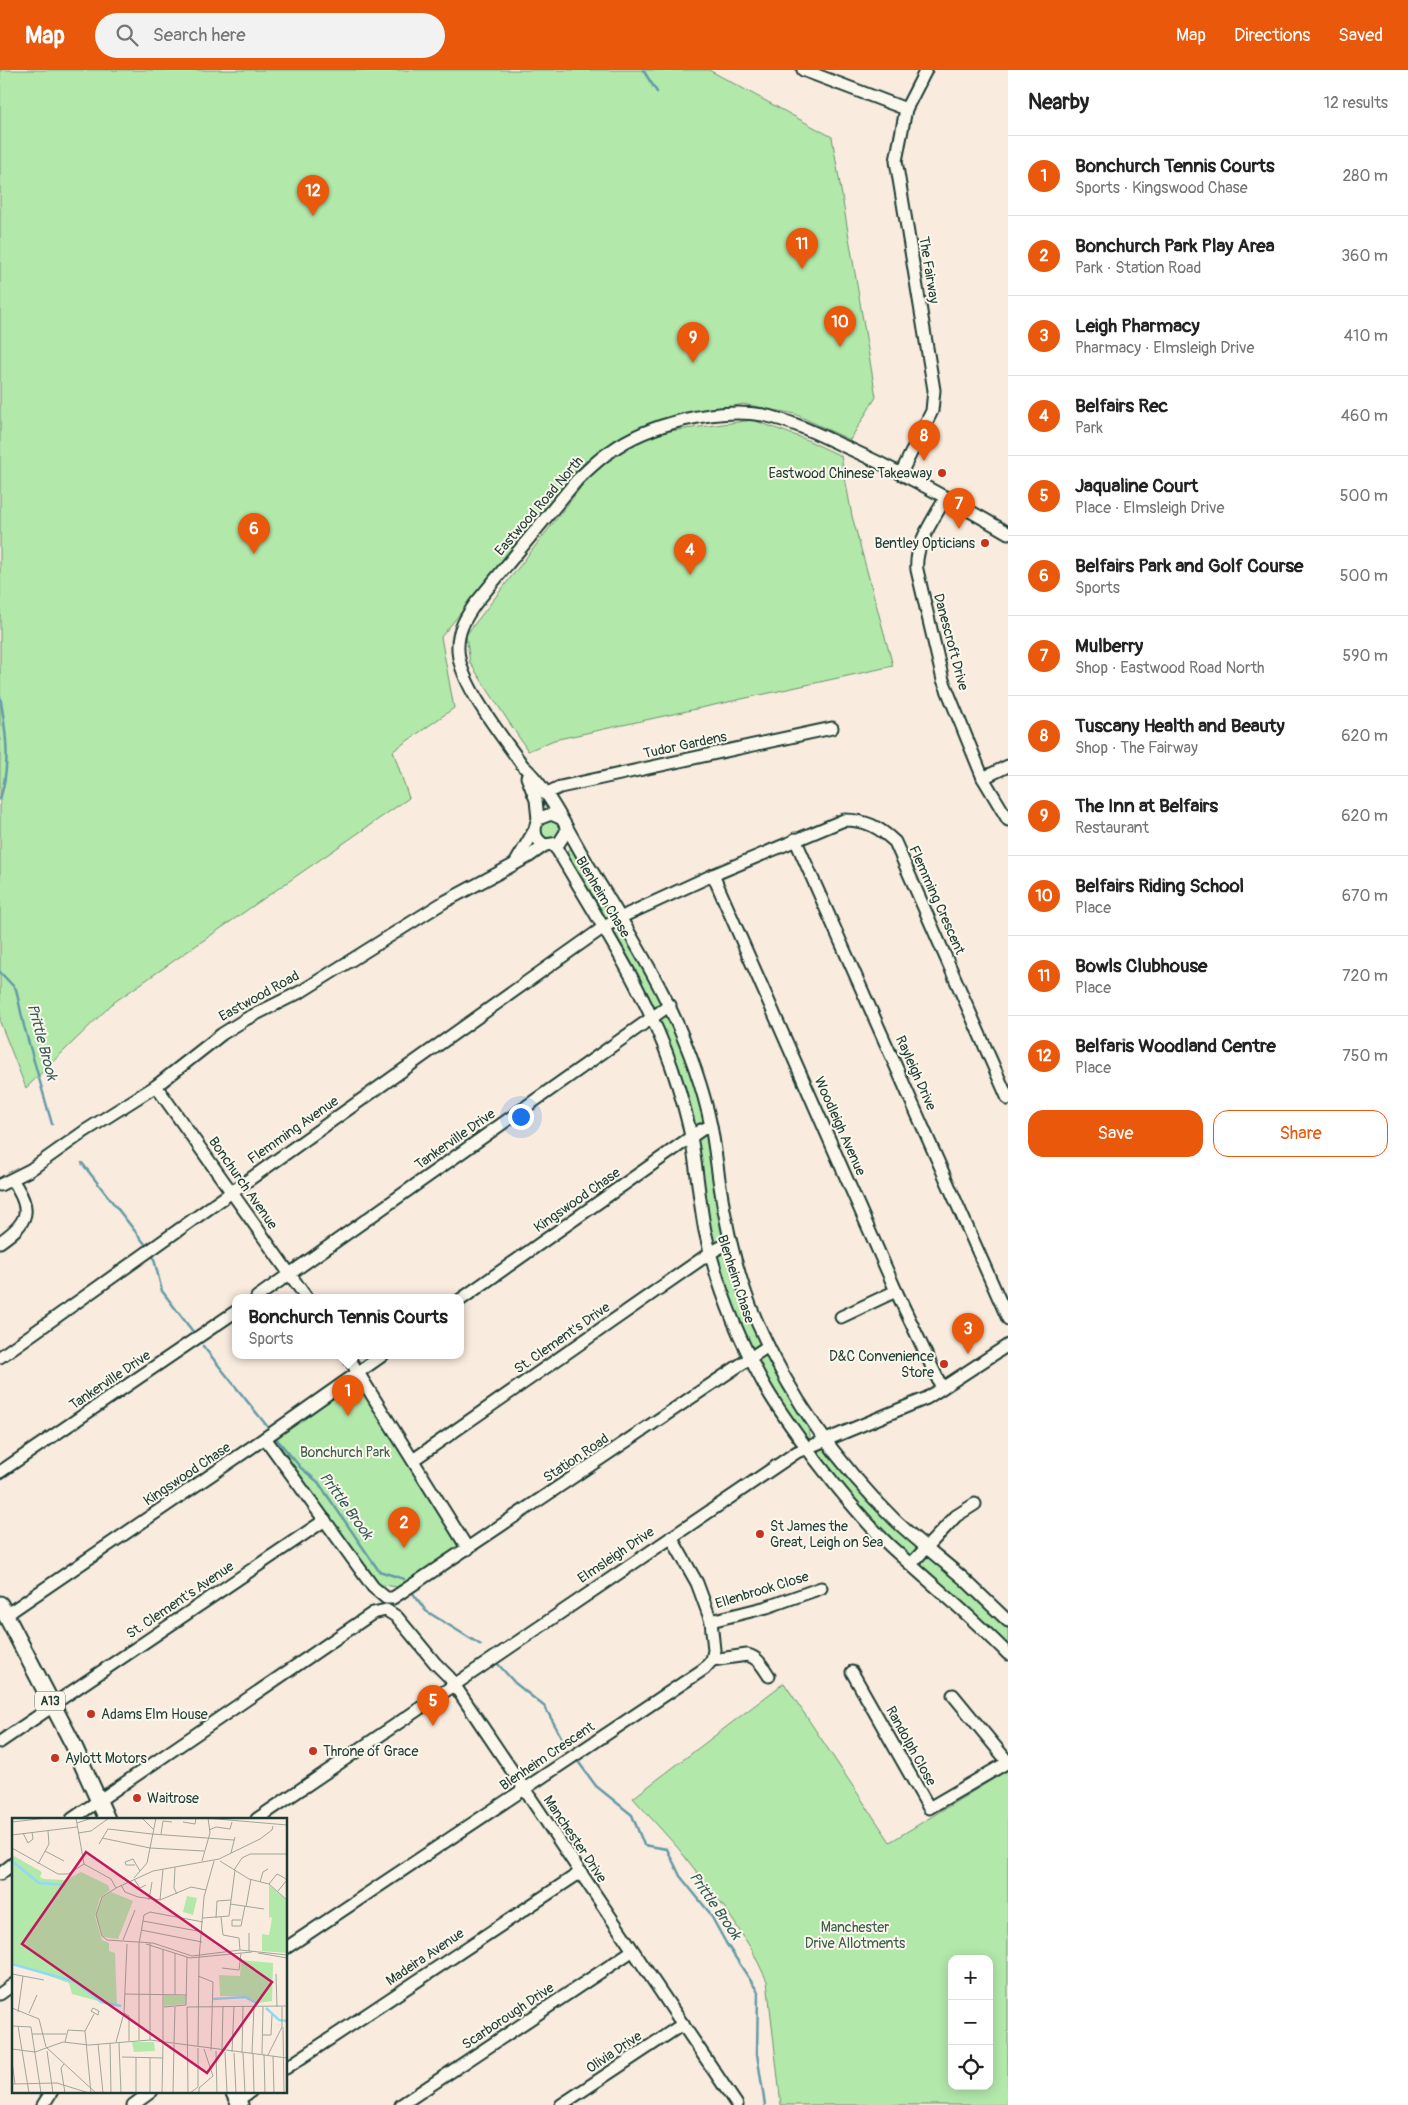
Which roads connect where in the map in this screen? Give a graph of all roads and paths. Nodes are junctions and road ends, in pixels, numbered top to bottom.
1 (802, 70) edge
2 (926, 70) edge
3 (906, 109) junction
4 (901, 473) junction
5 (946, 498) junction
6 (1008, 533) edge
7 (832, 728) dead end
8 (524, 766) junction
9 (1008, 766) edge
10 (983, 778) junction
11 (545, 794) junction
12 (538, 819) junction
13 (1008, 820) edge
14 (563, 822) junction
15 (534, 831) junction
16 (795, 839) junction
17 (549, 845) junction
18 (516, 862) junction
19 (713, 875) junction
20 (620, 918) junction
21 (604, 927) junction
22 (670, 1006) junction
23 (653, 1017) junction
24 (156, 1086) junction
25 (1008, 1099) edge
26 (711, 1126) junction
27 (691, 1137) junction
28 (12, 1180) junction
29 (0, 1185) edge
30 (231, 1192) junction
31 (0, 1242) edge
32 (730, 1242) junction
33 (710, 1253) junction
34 (290, 1274) junction
35 (896, 1291) junction
36 (261, 1294) edge
37 (304, 1294) edge
38 (464, 1297) edge
39 (232, 1315) edge
40 (841, 1317) dead end
41 (1008, 1319) edge
42 (1008, 1345) edge
43 (768, 1346) junction
44 (0, 1357) edge
45 (350, 1359) edge
46 (377, 1359) edge
47 (751, 1359) junction
48 (359, 1372) junction
49 (942, 1388) junction
50 (265, 1438) junction
51 (824, 1440) junction
52 (806, 1448) junction
53 (413, 1460) junction
54 (0, 1472) edge
55 (975, 1504) dead end
56 (325, 1520) junction
57 (670, 1537) junction
58 (926, 1548) junction
59 (468, 1549) junction
60 (911, 1564) junction
61 (821, 1588) dead end
62 (3, 1613) edge
63 (711, 1621) junction
64 (1008, 1621) edge
65 (1008, 1654) edge
66 (712, 1660) junction
67 (852, 1672) dead end
68 (769, 1676) dead end
69 (453, 1685) junction
70 (953, 1696) dead end
71 (53, 1706) junction
72 (0, 1742) edge
73 (1008, 1762) edge
74 (524, 1789) junction
75 (98, 1799) junction
76 (73, 1818) edge
77 (107, 1818) edge
78 (258, 1818) edge
79 (12, 1865) edge
80 (581, 1872) junction
81 (0, 1874) edge
82 (288, 1947) edge
83 (632, 1951) junction
84 (12, 1985) edge
85 (0, 1994) edge
86 (683, 2024) junction
87 (288, 2067) edge
88 (51, 2092) edge
89 (151, 2092) edge
90 (249, 2092) edge
91 (237, 2099) edge
92 (732, 2103) edge
93 (43, 2105) edge
94 (133, 2105) edge
95 (401, 2105) edge
96 (561, 2105) edge

1 - 3 street
2 - 3 street, The Fairway
3 - 4 street, The Fairway
4 - 5 street, Eastwood Road North
4 - 8 street, Eastwood Road North
5 - 6 street, Eastwood Road North
5 - 10 street, Danescroft Drive
7 - 11 street, Tudor Gardens
8 - 11 street
8 - 12 street
9 - 10 street
10 - 13 street, Danescroft Drive
11 - 14 street
12 - 14 street
12 - 15 street
14 - 17 street
14 - 20 street, Blenheim Chase
15 - 17 street
15 - 18 street
16 - 19 street, Flemming Crescent
16 - 25 street, Flemming Crescent
16 - 41 street, Rayleigh Drive
17 - 18 street, Eastwood Road
17 - 21 street, Blenheim Chase
18 - 24 street, Eastwood Road
19 - 20 street, Flemming Crescent
19 - 35 street, Woodleigh Avenue
20 - 21 street, Flemming Crescent
20 - 22 street, Blenheim Chase
21 - 23 street, Blenheim Chase
21 - 30 street, Flemming Avenue
22 - 23 street, Tankerville Drive
22 - 26 street, Blenheim Chase
23 - 27 street, Blenheim Chase
23 - 34 street, Tankerville Drive
24 - 28 street, Eastwood Road
24 - 30 street, Bonchurch Avenue
26 - 27 street, Kingswood Chase
26 - 32 street, Blenheim Chase
27 - 33 street, Blenheim Chase
27 - 38 street, Kingswood Chase
28 - 29 street, Eastwood Road
28 - 31 street
30 - 34 street, Bonchurch Avenue
30 - 44 street, Flemming Avenue
32 - 33 street, St. Clement's Drive
32 - 43 street, Blenheim Chase
33 - 47 street, Blenheim Chase
33 - 53 street, St. Clement's Drive
34 - 36 street, Tankerville Drive
34 - 37 street, Bonchurch Avenue
35 - 40 street
35 - 49 street, Woodleigh Avenue
39 - 54 street, Tankerville Drive
42 - 49 street, Elmsleigh Drive
43 - 47 street, Station Road
43 - 51 street, Blenheim Chase
45 - 48 street
46 - 48 street, Kingswood Chase
47 - 52 street, Blenheim Chase
47 - 59 street, Station Road
48 - 50 street, Kingswood Chase
48 - 53 street
49 - 51 street, Elmsleigh Drive
50 - 56 street
50 - 62 street, Kingswood Chase
51 - 52 street, Elmsleigh Drive
51 - 58 street, Blenheim Chase
52 - 57 street, Elmsleigh Drive
52 - 60 street, Blenheim Chase
53 - 59 street
55 - 58 street
56 - 59 street, Station Road
56 - 71 street, St. Clement's Avenue
57 - 63 street
57 - 69 street, Elmsleigh Drive
58 - 60 street
58 - 64 street, Blenheim Chase
60 - 65 street, Blenheim Chase
61 - 63 street, Ellenbrook Close
62 - 71 main road, A13
63 - 66 street
66 - 68 street
66 - 74 street, Blenheim Crescent
67 - 73 street, Randolph Close
69 - 74 street, Manchester Drive
69 - 75 street, Manchester Drive
69 - 78 street, Elmsleigh Drive
70 - 73 street
71 - 72 street, St. Clement's Avenue
71 - 75 main road, A13
74 - 80 street, Manchester Drive
74 - 82 street, Blenheim Crescent
75 - 76 street
75 - 77 main road, A13
79 - 81 street
80 - 83 street, Manchester Drive
80 - 87 street, Madeira Avenue
83 - 86 street, Manchester Drive
83 - 95 street, Scarborough Drive
84 - 85 street
86 - 92 street, Manchester Drive
86 - 96 street, Olivia Drive
88 - 93 street
89 - 94 street
90 - 91 street

